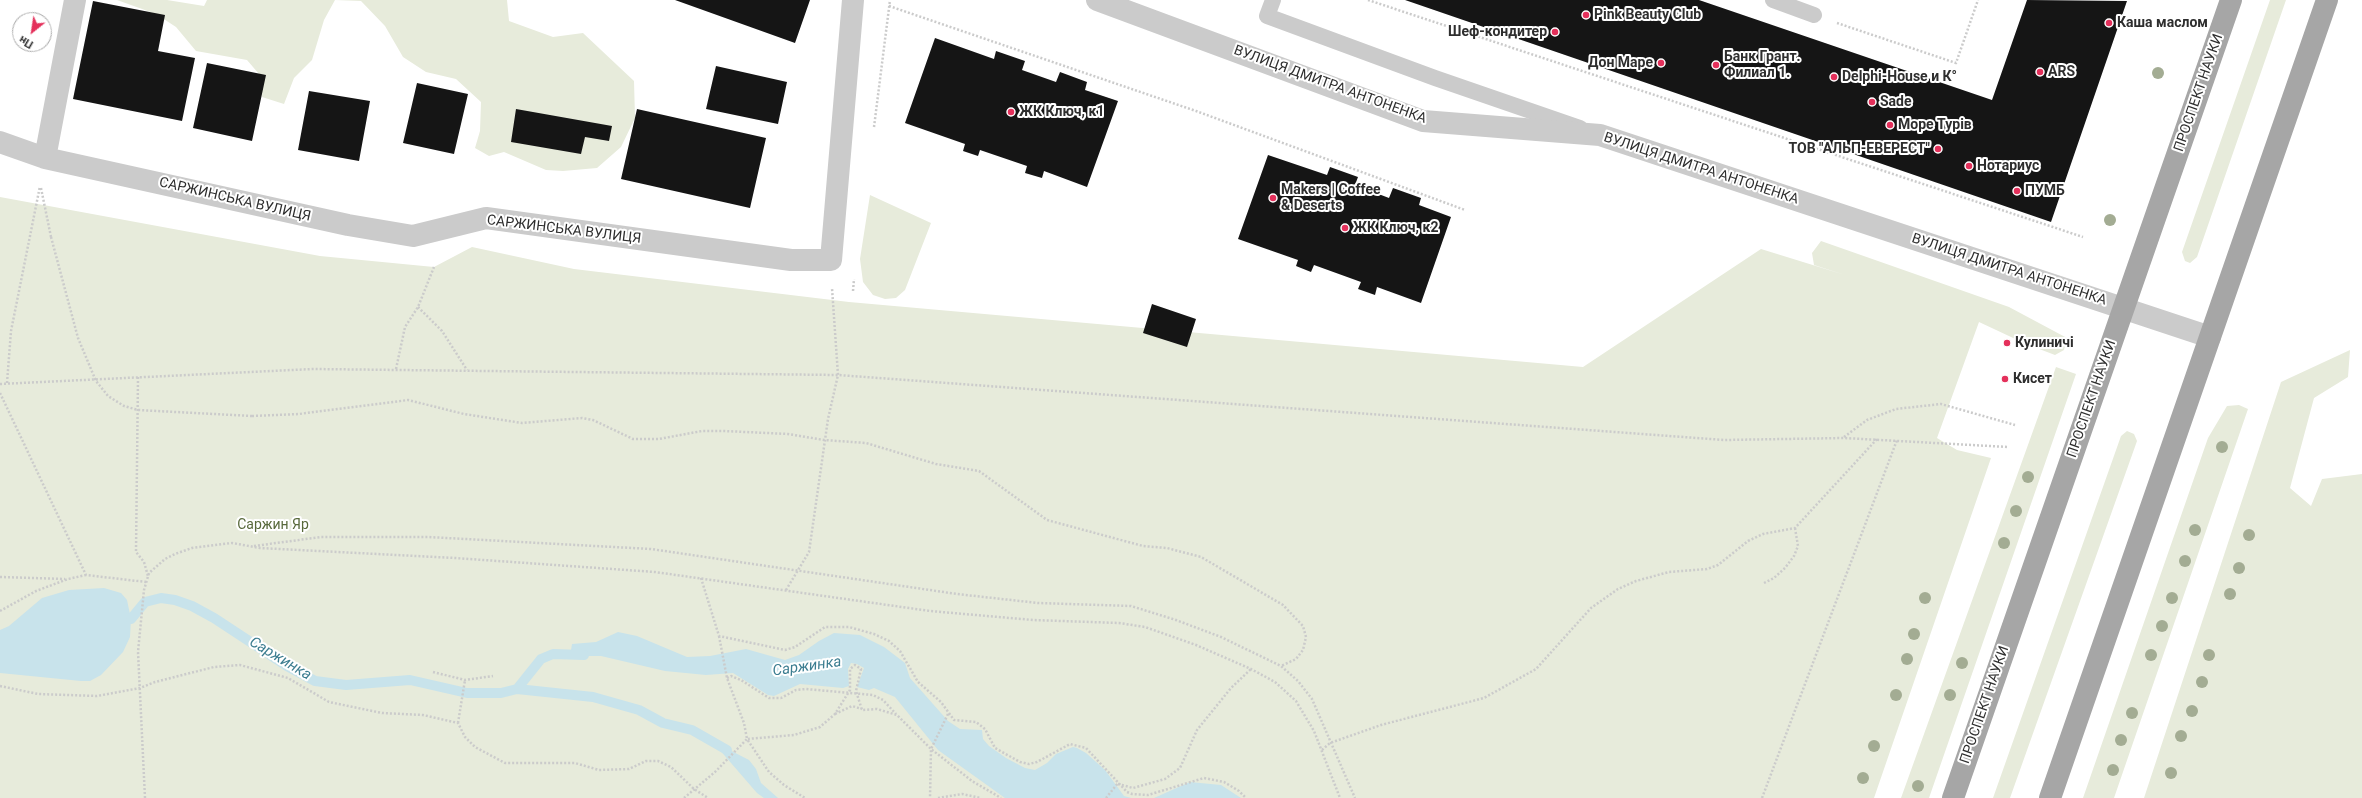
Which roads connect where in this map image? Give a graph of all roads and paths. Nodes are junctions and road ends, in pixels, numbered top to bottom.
1 (75, 0) edge
2 (853, 0) edge
3 (1097, 0) edge
4 (1272, 0) edge
5 (1368, 0) edge
6 (1773, 0) edge
7 (1978, 0) edge
8 (2231, 0) edge
9 (2327, 0) edge
10 (890, 6) dead end
11 (1814, 15) joint
12 (1600, 135) junction
13 (0, 142) edge
14 (45, 158) junction
15 (1465, 210) dead end
16 (2083, 237) dead end
17 (831, 260) junction
18 (434, 267) dead end
19 (418, 307) junction
20 (2124, 308) junction
21 (2210, 337) junction
22 (396, 369) junction
23 (467, 370) junction
24 (838, 375) junction
25 (138, 377) junction
26 (7, 383) junction
27 (0, 384) edge
28 (0, 393) edge
29 (138, 410) junction
30 (2015, 426) dead end
31 (1844, 438) junction
32 (1877, 439) junction
33 (824, 440) junction
34 (1897, 440) junction
35 (2008, 447) dead end
36 (1795, 528) junction
37 (253, 546) junction
38 (800, 571) junction
39 (86, 575) junction
40 (148, 576) junction
41 (0, 577) edge
42 (701, 578) junction
43 (68, 579) junction
44 (146, 582) junction
45 (1764, 583) dead end
46 (786, 590) junction
47 (0, 611) edge
48 (719, 636) junction
49 (1281, 666) junction
50 (1251, 669) junction
51 (433, 672) dead end
52 (493, 676) dead end
53 (727, 678) junction
54 (465, 680) junction
55 (0, 686) edge
56 (140, 688) junction
57 (849, 693) junction
58 (857, 694) junction
59 (862, 710) junction
60 (835, 714) junction
61 (948, 714) junction
62 (896, 715) junction
63 (458, 723) junction
64 (748, 739) junction
65 (1330, 743) junction
66 (931, 749) junction
67 (1322, 750) junction
68 (1118, 783) junction
69 (694, 789) junction
70 (145, 798) edge
71 (684, 798) edge
72 (708, 798) edge
73 (805, 798) edge
74 (930, 798) edge
75 (938, 798) edge
76 (981, 798) edge
77 (1001, 798) edge
78 (1106, 798) edge
79 (1246, 798) edge
80 (1340, 798) edge
81 (1355, 798) edge
82 (1762, 798) edge
83 (1953, 798) edge
84 (2050, 798) edge

1 - 14 street
2 - 17 street
3 - 12 street, ВУЛИЦЯ ДМИТРА АНТОНЕНКА
4 - 12 lane
5 - 16 path
6 - 11 lane
7 - 11 path
8 - 20 main road, ПРОСПЕКТ НАУКИ
9 - 21 main road
10 - 15 path
12 - 20 street, ВУЛИЦЯ ДМИТРА АНТОНЕНКА
13 - 14 street, САРЖИНСЬКА ВУЛИЦЯ
14 - 17 street, САРЖИНСЬКА ВУЛИЦЯ
17 - 24 path
18 - 19 path
19 - 22 path
19 - 23 path
20 - 21 street, ВУЛИЦЯ ДМИТРА АНТОНЕНКА
20 - 83 main road, ПРОСПЕКТ НАУКИ
21 - 84 main road
22 - 23 path
22 - 25 path
23 - 24 path
24 - 31 path
24 - 33 path
25 - 26 path
25 - 29 path
26 - 27 path
26 - 29 path, bridge
28 - 39 path
29 - 33 path, bridge
29 - 40 path
30 - 31 path
31 - 32 path
32 - 34 path
32 - 36 path
33 - 38 path
33 - 49 path
34 - 35 path
34 - 82 path
36 - 45 path
36 - 65 path
37 - 38 path
37 - 40 path
37 - 42 path
38 - 46 path
38 - 49 path
39 - 43 path
39 - 44 path
40 - 44 path
41 - 43 path
42 - 46 path
42 - 48 path
43 - 47 path
44 - 56 path
46 - 50 path
48 - 53 path
48 - 61 path
49 - 65 path
50 - 67 path
50 - 68 path
51 - 54 path
52 - 54 path
53 - 57 path
53 - 64 path
54 - 63 path
55 - 56 path
56 - 63 path
56 - 70 path
57 - 58 path
57 - 58 path
57 - 60 path
58 - 59 path
58 - 62 path
59 - 60 path
59 - 62 path
60 - 64 path
61 - 66 path
61 - 68 path
62 - 66 path
63 - 69 path
64 - 69 path
64 - 73 path
65 - 67 path
65 - 81 path
66 - 74 path
66 - 77 path
67 - 80 path
68 - 78 path
68 - 79 path
69 - 71 path
69 - 72 path
75 - 76 path

